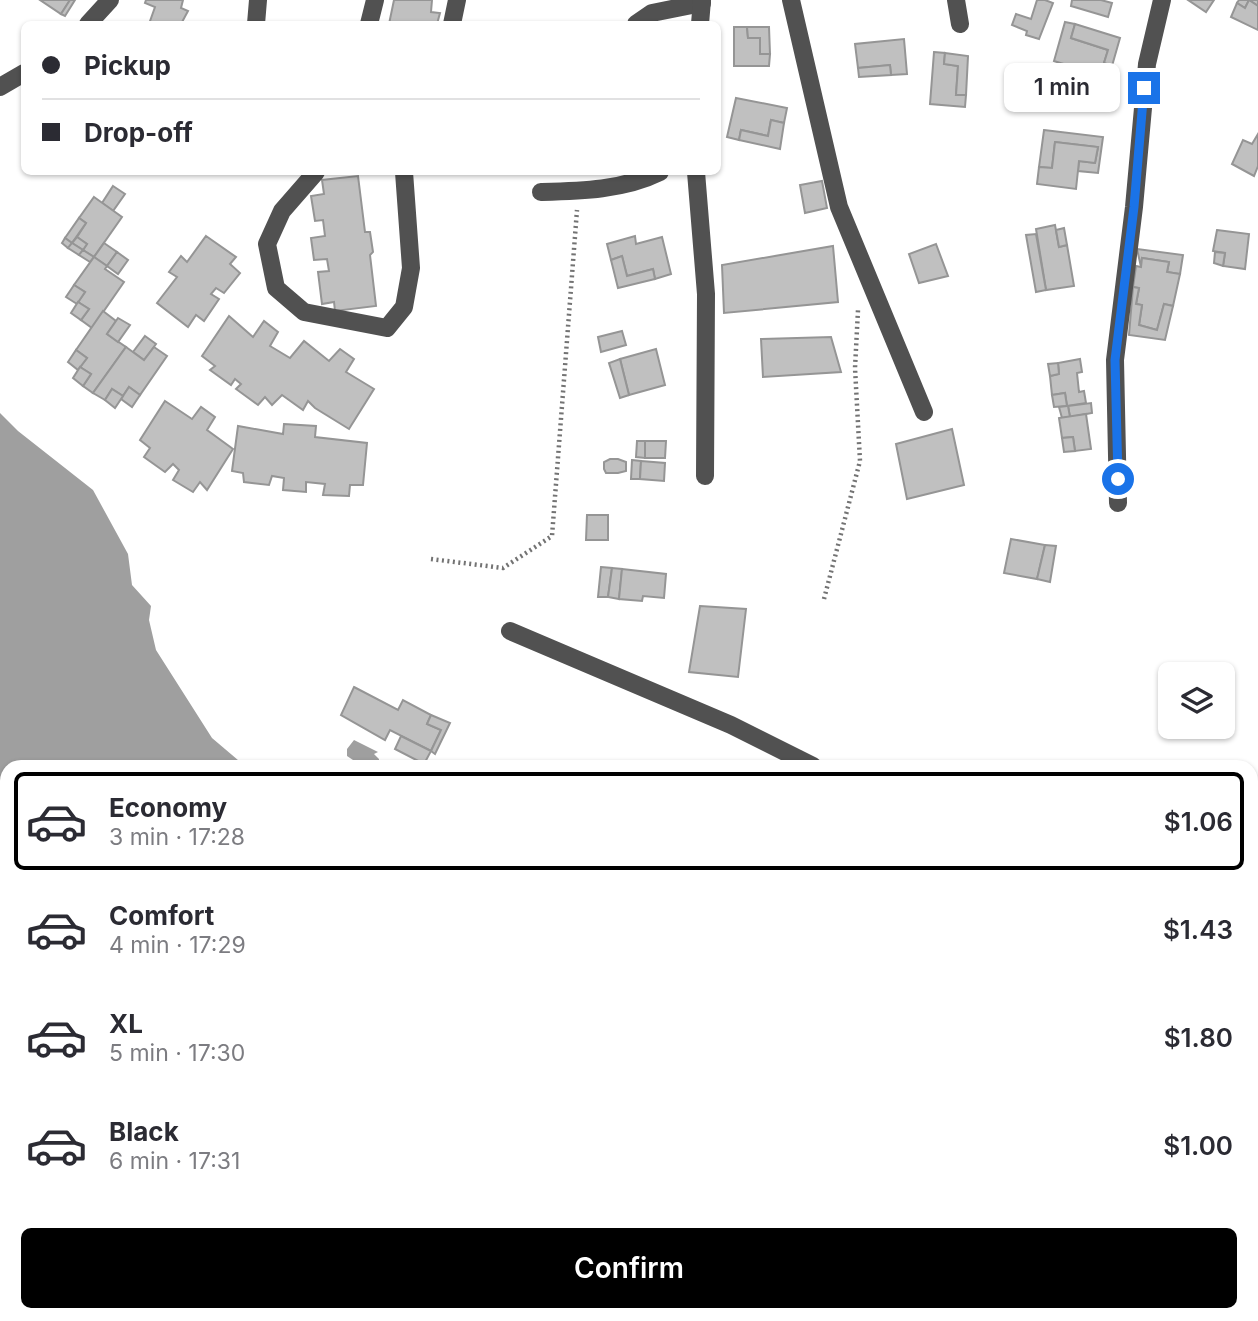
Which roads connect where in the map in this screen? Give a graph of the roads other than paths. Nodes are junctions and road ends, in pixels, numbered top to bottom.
1 (110, 0) edge
2 (258, 0) edge
3 (375, 0) edge
4 (457, 0) edge
5 (791, 0) edge
6 (956, 0) edge
7 (1162, 0) edge
8 (702, 1) edge
9 (91, 21) edge
10 (256, 21) edge
11 (370, 21) edge
12 (453, 21) edge
13 (640, 21) edge
14 (700, 21) edge
15 (960, 23) dead end
16 (21, 75) edge
17 (0, 87) edge
18 (313, 175) edge
19 (404, 175) edge
20 (651, 175) edge
21 (696, 175) edge
22 (541, 192) dead end
23 (924, 412) dead end
24 (705, 476) dead end
25 (1118, 503) dead end
26 (510, 631) dead end
27 (801, 760) edge

1 - 9 street
2 - 10 street
3 - 11 street
4 - 12 street
5 - 23 street
6 - 15 street
7 - 25 street
8 - 13 street
8 - 14 street
16 - 17 street
18 - 19 street
20 - 22 street
21 - 24 street
26 - 27 street

